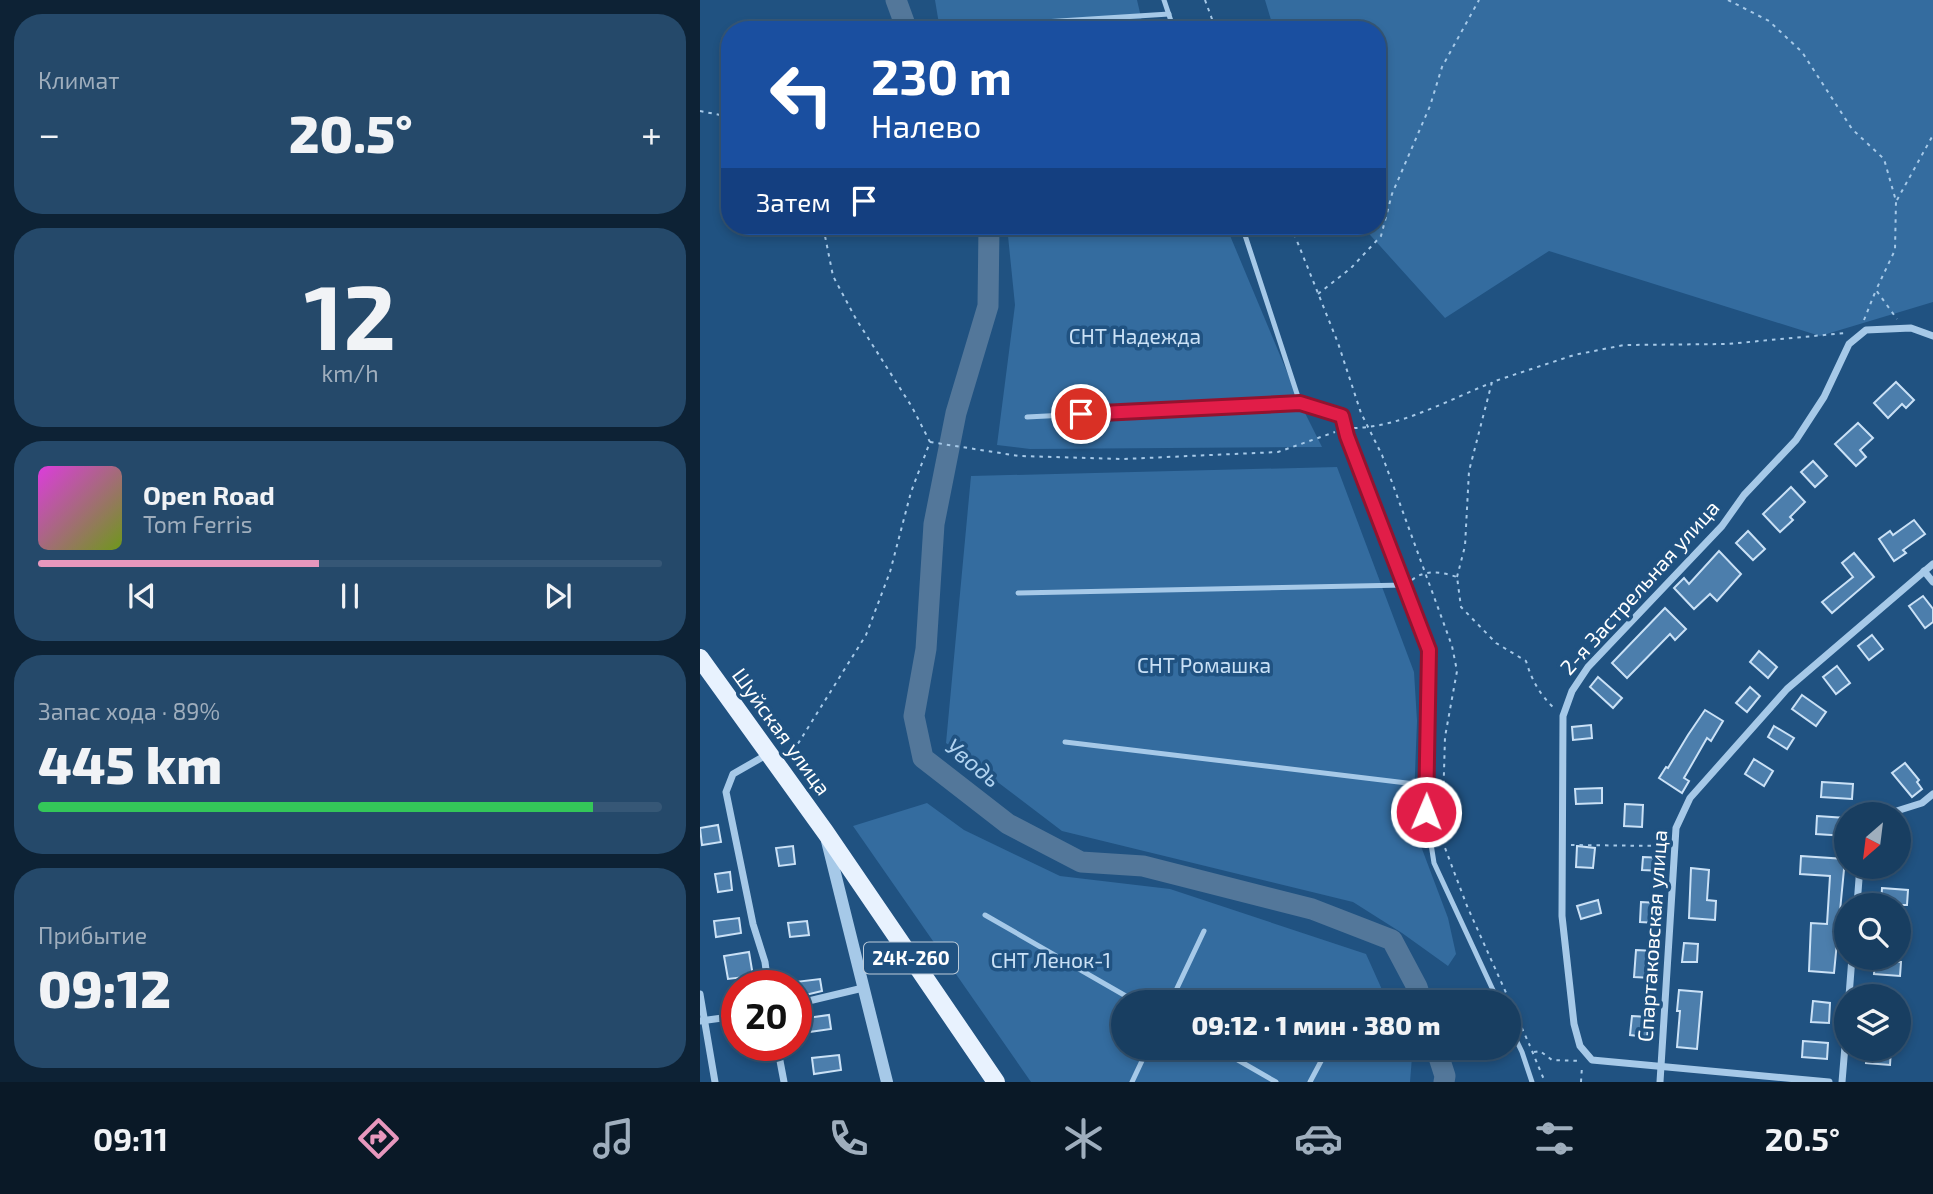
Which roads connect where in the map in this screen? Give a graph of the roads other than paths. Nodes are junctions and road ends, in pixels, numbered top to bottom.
1 (1164, 0) edge
2 (1169, 14) junction
3 (1058, 21) edge
4 (1171, 21) edge
5 (1245, 235) edge
6 (1933, 336) edge
7 (1300, 403) junction
8 (1027, 417) dead end
9 (1933, 564) edge
10 (1924, 571) junction
11 (1933, 582) edge
12 (1405, 585) junction
13 (1018, 593) dead end
14 (700, 658) edge
15 (1065, 742) dead end
16 (768, 753) junction
17 (1933, 794) edge
18 (1911, 806) edge
19 (1426, 812) junction
20 (826, 833) junction
21 (985, 915) dead end
22 (1205, 931) dead end
23 (766, 970) edge
24 (863, 988) junction
25 (1115, 990) edge
26 (1176, 990) edge
27 (1493, 990) edge
28 (700, 994) edge
29 (812, 1000) edge
30 (721, 1018) edge
31 (703, 1021) edge
32 (1521, 1050) edge
33 (1142, 1060) edge
34 (1238, 1060) edge
35 (1322, 1060) edge
36 (781, 1061) edge
37 (1844, 1061) edge
38 (1661, 1066) junction
39 (715, 1082) edge
40 (784, 1082) edge
41 (887, 1082) edge
42 (996, 1082) edge
43 (1132, 1082) edge
44 (1276, 1082) edge
45 (1310, 1082) edge
46 (1532, 1082) edge
47 (1660, 1082) edge
48 (1829, 1082) edge
49 (1842, 1082) edge

1 - 2 lane
2 - 3 lane
2 - 4 lane
5 - 7 lane
6 - 38 street, 2-я Застрельная улица
7 - 8 lane
7 - 12 lane
9 - 10 street, Спартаковская улица
10 - 11 street
10 - 38 street, Спартаковская улица
12 - 13 lane
12 - 19 lane
14 - 16 main road, Шуйская улица / 24К-260
15 - 19 lane
16 - 20 main road, Шуйская улица / 24К-260
16 - 23 street
17 - 18 street
19 - 27 lane
20 - 24 street
20 - 42 main road, 24К-260
21 - 25 lane
22 - 26 lane
24 - 29 street
24 - 41 street
28 - 31 street
30 - 31 street
31 - 39 street
32 - 46 lane
33 - 43 lane
34 - 44 lane
35 - 45 lane
36 - 40 street
37 - 49 street
38 - 47 street, Спартаковская улица
38 - 48 street

